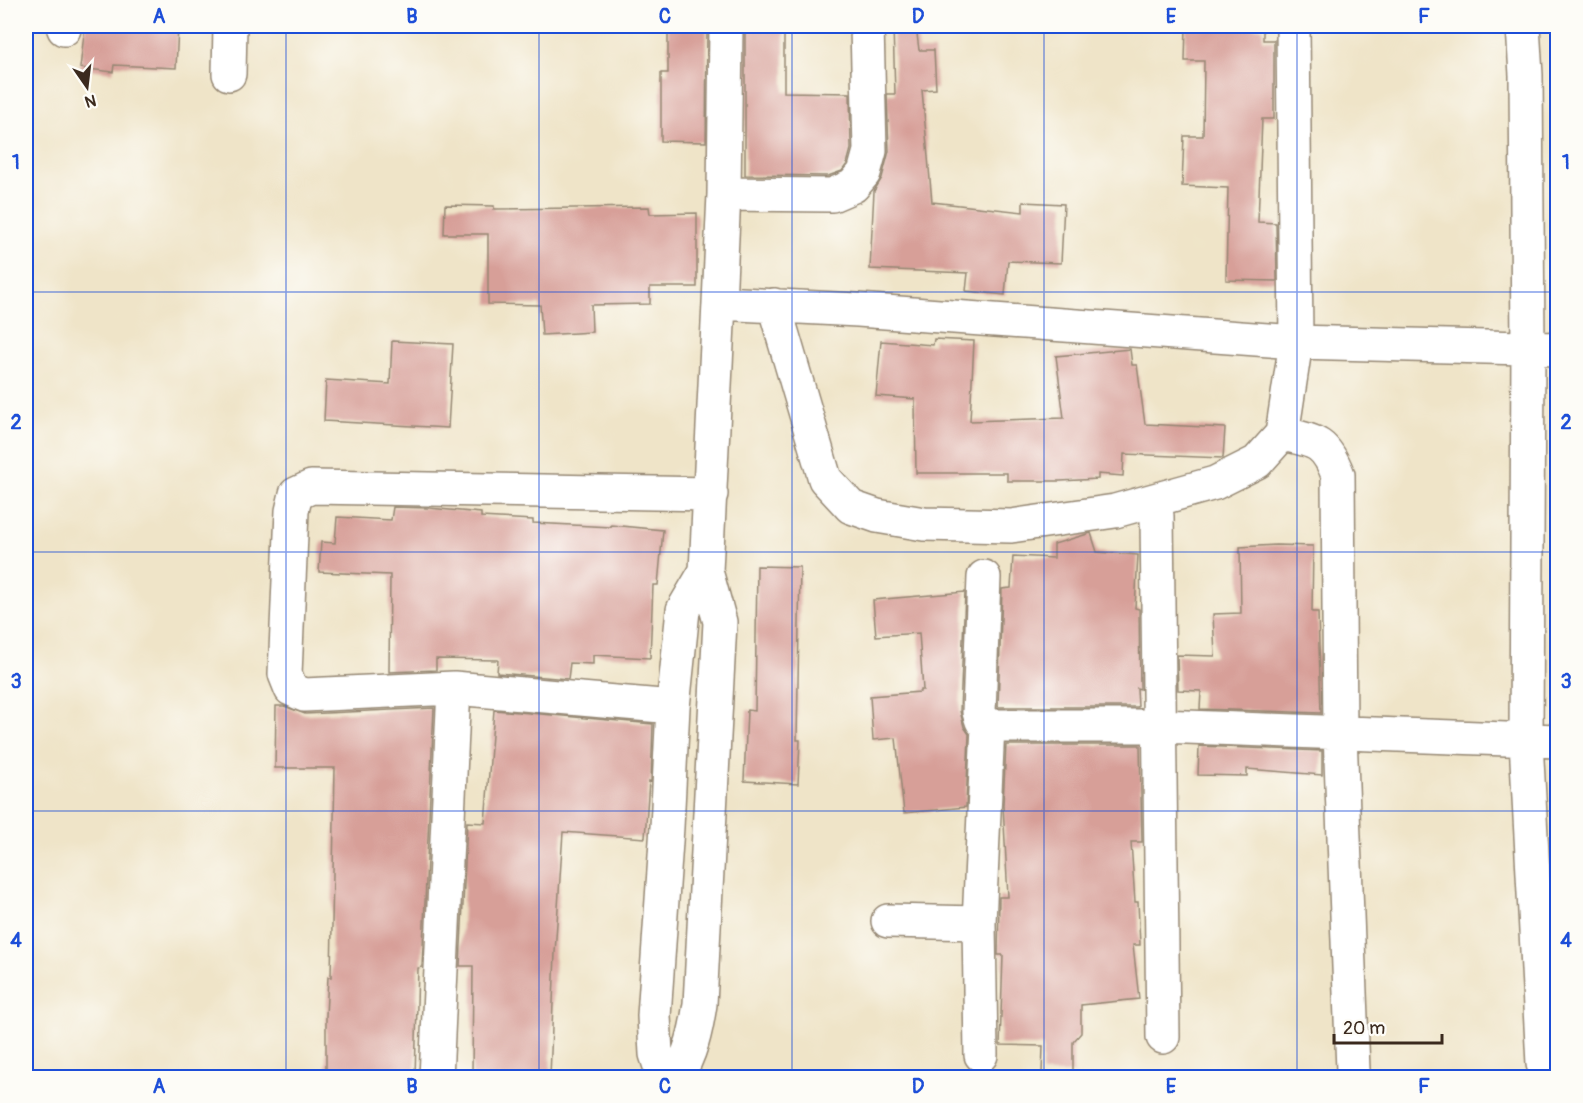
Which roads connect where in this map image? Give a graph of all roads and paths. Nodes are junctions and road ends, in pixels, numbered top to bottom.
1 (230, 26) edge
2 (726, 26) edge
3 (867, 26) edge
4 (1293, 26) edge
5 (1523, 26) edge
6 (229, 74) dead end
7 (724, 194) junction
8 (720, 303) junction
9 (774, 305) junction
10 (1296, 342) junction
11 (1543, 349) edge
12 (1282, 434) junction
13 (711, 494) junction
14 (1157, 516) dead end
15 (706, 571) junction
16 (984, 576) dead end
17 (454, 688) junction
18 (673, 707) junction
19 (988, 726) junction
20 (1160, 726) junction
21 (1340, 734) junction
22 (1542, 741) edge
23 (667, 827) junction
24 (709, 831) junction
25 (888, 921) dead end
26 (979, 923) junction
27 (1163, 1037) dead end
28 (981, 1054) dead end
29 (1543, 1064) dead end
30 (1353, 1070) dead end
31 (436, 1077) edge
32 (664, 1077) edge
33 (676, 1077) edge

1 - 6 street
2 - 7 street
3 - 7 street
4 - 10 street
5 - 11 street
7 - 8 street
8 - 9 street
8 - 13 street
9 - 10 street
9 - 12 street
10 - 11 street
10 - 12 street
11 - 22 street
12 - 21 street
13 - 15 street
13 - 17 street
14 - 20 street
15 - 18 street
15 - 24 street
16 - 19 street
17 - 18 street
17 - 31 street
18 - 23 street
19 - 20 street
19 - 26 street
20 - 21 street
20 - 27 street
21 - 22 street
21 - 30 street
22 - 29 street
23 - 24 street
23 - 32 street
24 - 33 street
25 - 26 street
26 - 28 street

